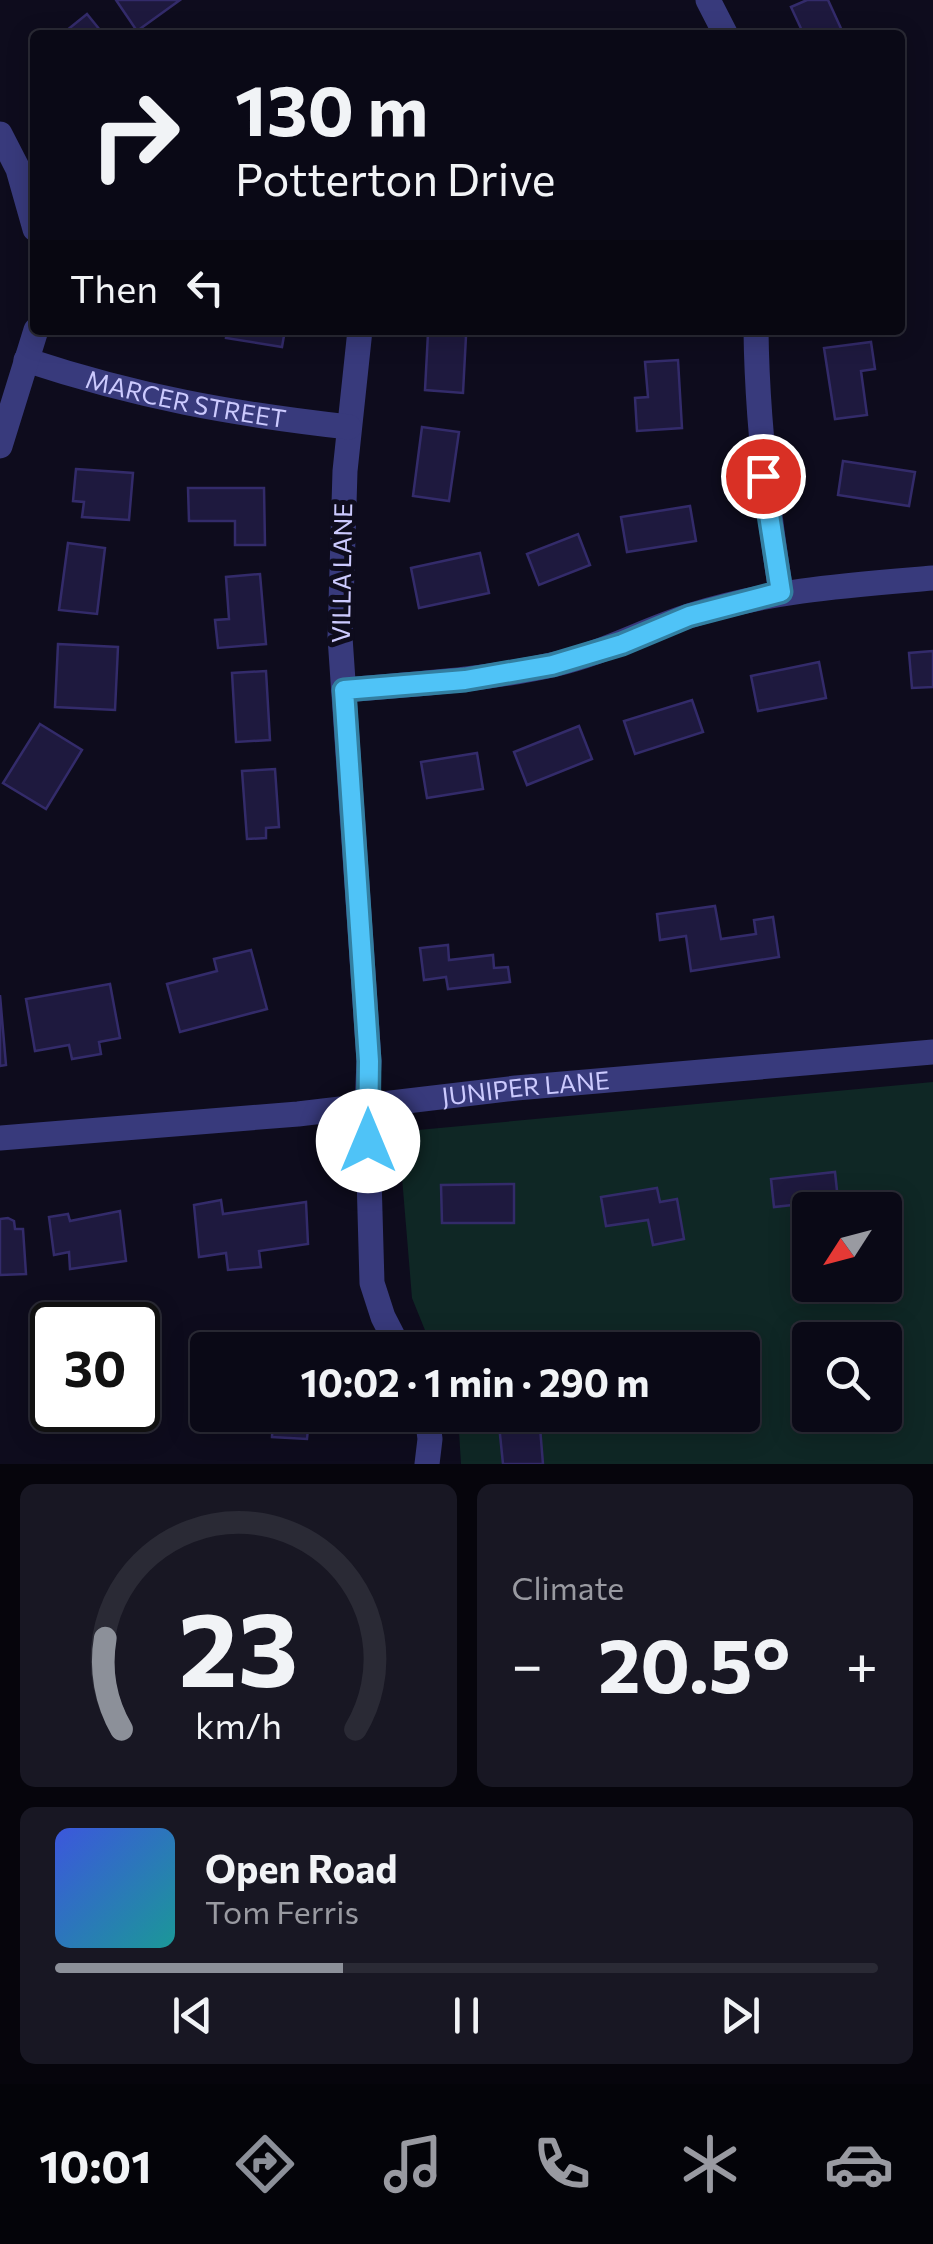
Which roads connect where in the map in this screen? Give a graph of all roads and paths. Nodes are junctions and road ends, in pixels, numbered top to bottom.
1 (708, 0) edge
2 (723, 30) edge
3 (0, 134) edge
4 (30, 212) edge
5 (34, 335) edge
6 (359, 335) edge
7 (756, 335) edge
8 (26, 360) junction
9 (350, 427) junction
10 (0, 446) edge
11 (933, 578) edge
12 (781, 592) junction
13 (344, 690) junction
14 (933, 1052) edge
15 (366, 1106) junction
16 (0, 1138) edge
17 (391, 1332) edge
18 (429, 1432) edge
19 (427, 1464) edge

1 - 2 street
3 - 4 street
5 - 8 street
6 - 9 street, VILLA LANE
7 - 12 street
8 - 9 street, MARCER STREET
8 - 10 street
9 - 13 street, VILLA LANE
11 - 12 street
12 - 13 street
13 - 15 street, VILLA LANE
14 - 15 street, JUNIPER LANE
15 - 16 street, JUNIPER LANE
15 - 17 street, VILLA LANE
18 - 19 street

